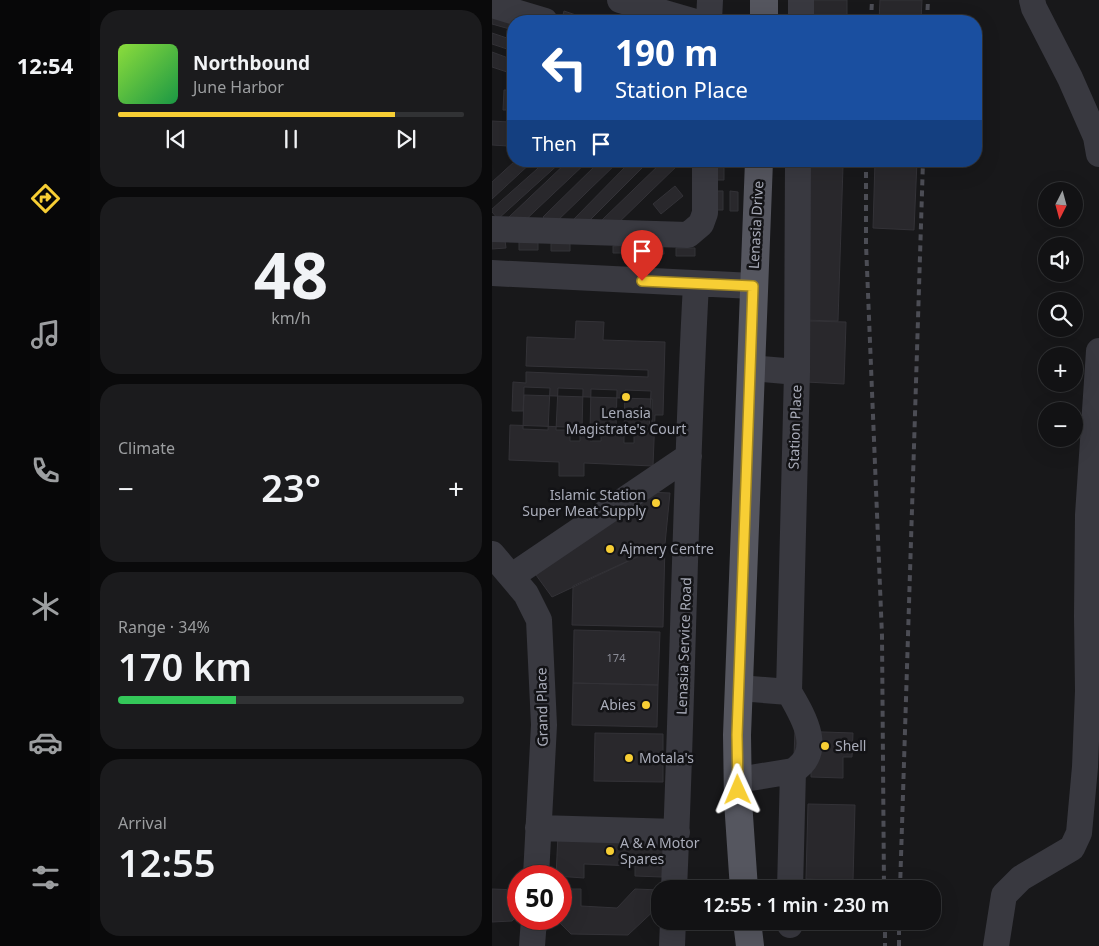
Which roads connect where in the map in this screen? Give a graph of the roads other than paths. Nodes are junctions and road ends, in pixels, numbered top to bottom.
1 (620, 0) edge
2 (710, 0) edge
3 (764, 0) edge
4 (801, 0) edge
5 (1032, 0) edge
6 (492, 5) edge
7 (525, 15) edge
8 (671, 15) edge
9 (709, 15) edge
10 (764, 15) edge
11 (801, 15) edge
12 (1098, 154) edge
13 (705, 167) edge
14 (759, 167) edge
15 (798, 167) edge
16 (492, 229) edge
17 (492, 273) edge
18 (696, 284) junction
19 (753, 286) junction
20 (1098, 351) edge
21 (750, 368) junction
22 (797, 372) junction
23 (689, 456) junction
24 (492, 554) edge
25 (512, 576) junction
26 (739, 688) junction
27 (789, 692) junction
28 (793, 771) junction
29 (738, 780) junction
30 (538, 828) junction
31 (677, 832) junction
32 (536, 865) edge
33 (674, 880) edge
34 (743, 880) edge
35 (790, 880) edge
36 (533, 930) edge
37 (673, 930) edge
38 (749, 930) edge
39 (532, 946) edge
40 (672, 946) edge
41 (750, 946) edge
42 (996, 946) edge

1 - 8 street
2 - 9 street
3 - 10 main road
4 - 11 street
5 - 12 street
6 - 7 street
13 - 16 street
14 - 19 main road, Lenasia Drive
15 - 22 street, Station Place
17 - 18 street
18 - 19 street
18 - 23 street, Lenasia Service Road
19 - 21 main road, Lenasia Drive
20 - 42 street
21 - 22 street
21 - 26 main road, Lenasia Drive
22 - 27 street, Station Place
23 - 25 street
23 - 31 street, Lenasia Service Road
24 - 25 street, Grand Place
25 - 30 street, Grand Place
26 - 27 street
26 - 29 main road, Lenasia Drive
27 - 28 street
28 - 29 street
28 - 35 street
29 - 34 main road, Lenasia Drive
30 - 31 street
30 - 32 street, Grand Place
31 - 33 street, Lenasia Service Road
36 - 39 street
37 - 40 street
38 - 41 main road

